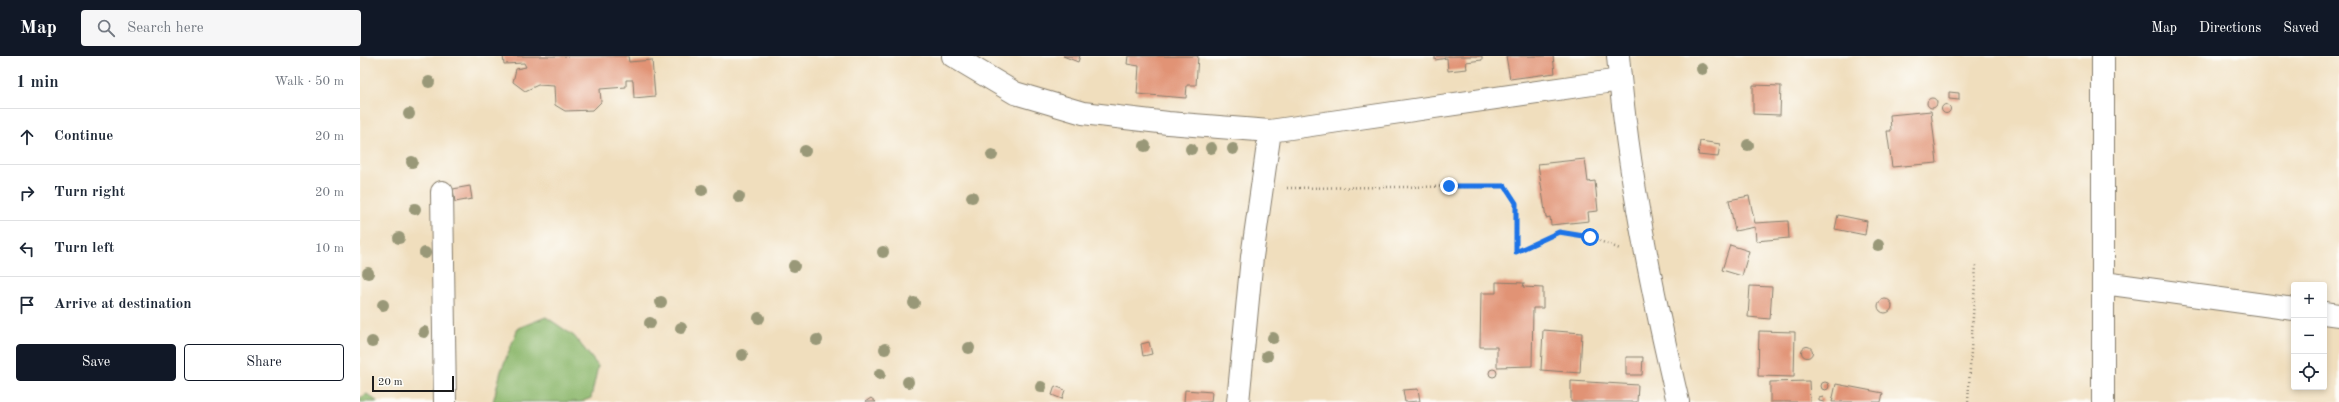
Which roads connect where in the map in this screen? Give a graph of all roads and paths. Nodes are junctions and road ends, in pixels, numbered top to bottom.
1 (953, 56) edge
2 (1618, 56) edge
3 (2103, 56) edge
4 (1620, 80) junction
5 (1270, 131) junction
6 (442, 192) dead end
7 (1260, 197) junction
8 (1646, 260) junction
9 (1976, 265) dead end
10 (2104, 283) junction
11 (2291, 309) edge
12 (2327, 313) edge
13 (2339, 315) edge
14 (445, 402) edge
15 (1238, 402) edge
16 (1678, 402) edge
17 (1968, 402) edge
18 (2103, 402) edge

1 - 5 street
2 - 4 street
3 - 10 street
4 - 5 street
4 - 8 street
5 - 7 street
6 - 14 street
7 - 8 path
7 - 15 street
8 - 16 street
9 - 17 path
10 - 11 street
10 - 18 street
12 - 13 street

